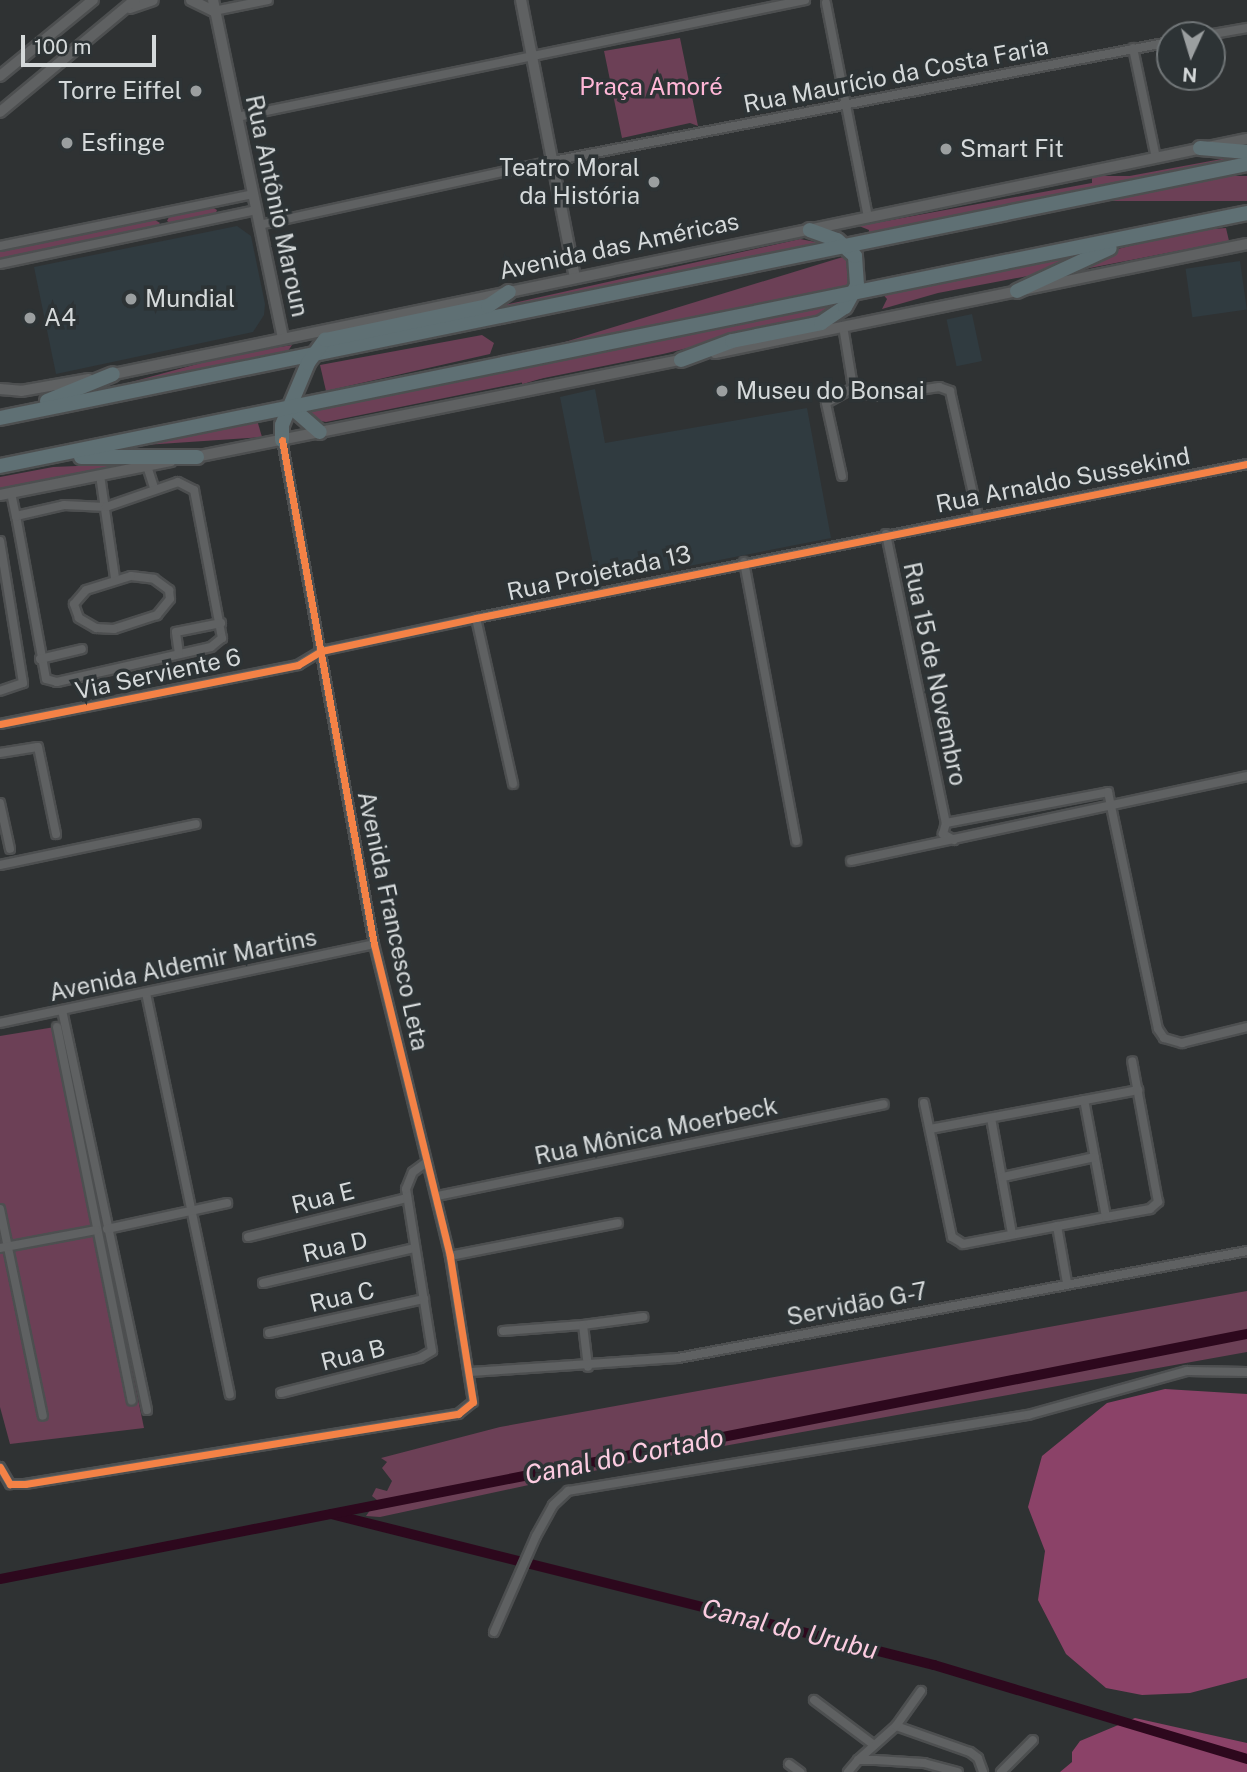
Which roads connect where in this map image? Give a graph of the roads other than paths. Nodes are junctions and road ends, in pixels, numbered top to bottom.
1 (93, 0) edge
2 (135, 0) edge
3 (153, 0) edge
4 (191, 0) edge
5 (268, 0) edge
6 (521, 0) edge
7 (805, 0) edge
8 (824, 1) edge
9 (214, 6) edge
10 (124, 10) junction
11 (1247, 28) edge
12 (1226, 32) edge
13 (1156, 44) edge
14 (1133, 48) junction
15 (532, 55) junction
16 (0, 76) edge
17 (846, 106) junction
18 (0, 112) edge
19 (237, 117) junction
20 (1247, 139) edge
21 (1200, 148) junction
22 (1247, 152) edge
23 (1156, 158) junction
24 (553, 162) junction
25 (1247, 164) edge
26 (253, 194) junction
27 (218, 202) junction
28 (256, 210) junction
29 (1247, 213) edge
30 (218, 218) junction
31 (868, 218) junction
32 (259, 225) junction
33 (810, 230) junction
34 (1131, 238) junction
35 (1247, 244) edge
36 (0, 246) edge
37 (846, 247) junction
38 (0, 264) edge
39 (575, 277) junction
40 (1017, 291) junction
41 (509, 292) junction
42 (855, 293) junction
43 (843, 326) junction
44 (283, 338) junction
45 (312, 355) junction
46 (681, 360) junction
47 (113, 374) junction
48 (855, 387) junction
49 (0, 389) edge
50 (291, 407) junction
51 (6, 417) edge
52 (320, 432) junction
53 (282, 440) junction
54 (48, 457) junction
55 (197, 457) junction
56 (1247, 464) edge
57 (0, 466) edge
58 (147, 466) junction
59 (100, 475) junction
60 (842, 476) dead end
61 (154, 487) junction
62 (6, 494) edge
63 (106, 507) junction
64 (16, 516) junction
65 (978, 516) junction
66 (886, 534) junction
67 (0, 541) edge
68 (744, 562) junction
69 (115, 578) junction
70 (477, 618) junction
71 (221, 623) junction
72 (82, 649) dead end
73 (321, 651) junction
74 (179, 654) junction
75 (40, 659) junction
76 (0, 691) edge
77 (0, 724) edge
78 (0, 753) edge
79 (1247, 776) edge
80 (513, 784) dead end
81 (0, 803) edge
82 (1111, 808) junction
83 (946, 823) junction
84 (196, 824) dead end
85 (56, 834) dead end
86 (954, 840) junction
87 (796, 841) dead end
88 (10, 849) dead end
89 (851, 861) dead end
90 (0, 865) edge
91 (374, 944) junction
92 (146, 993) junction
93 (62, 1010) junction
94 (0, 1023) edge
95 (57, 1027) dead end
96 (1247, 1027) edge
97 (1132, 1061) dead end
98 (1138, 1090) junction
99 (1084, 1100) junction
100 (924, 1103) dead end
101 (884, 1104) dead end
102 (991, 1118) junction
103 (930, 1129) junction
104 (1095, 1157) junction
105 (427, 1162) junction
106 (1003, 1177) junction
107 (437, 1196) junction
108 (407, 1198) junction
109 (227, 1203) dead end
110 (0, 1209) edge
111 (191, 1210) junction
112 (1106, 1217) junction
113 (618, 1223) dead end
114 (1057, 1226) junction
115 (107, 1229) junction
116 (96, 1230) junction
117 (1012, 1233) junction
118 (248, 1237) dead end
119 (4, 1247) edge
120 (415, 1248) junction
121 (1247, 1251) edge
122 (450, 1256) junction
123 (263, 1283) dead end
124 (1067, 1283) junction
125 (424, 1298) junction
126 (643, 1317) dead end
127 (583, 1325) junction
128 (503, 1331) dead end
129 (269, 1333) dead end
130 (588, 1367) junction
131 (471, 1372) junction
132 (1247, 1372) edge
133 (281, 1393) dead end
134 (230, 1394) dead end
135 (132, 1401) dead end
136 (147, 1410) dead end
137 (43, 1416) dead end
138 (0, 1467) edge
139 (494, 1632) dead end
140 (921, 1691) dead end
141 (814, 1700) dead end
142 (896, 1726) junction
143 (1032, 1740) dead end
144 (874, 1745) junction
145 (858, 1760) junction
146 (789, 1764) dead end
147 (800, 1772) edge
148 (848, 1772) edge
149 (958, 1772) edge
150 (983, 1772) edge
151 (1001, 1772) edge

1 - 16 main road
2 - 10 main road
3 - 10 main road
4 - 9 main road
5 - 9 street
6 - 15 main road
7 - 15 street
8 - 17 street
9 - 19 main road, Rua Antônio Maroun
10 - 18 main road
11 - 12 street
13 - 14 street, Rua Maurício da Costa Faria
14 - 17 street, Rua Maurício da Costa Faria
14 - 23 street
15 - 19 street
15 - 24 main road
17 - 24 street, Rua Maurício da Costa Faria
17 - 31 street
19 - 26 main road, Rua Antônio Maroun
20 - 21 main road, Avenida das Américas
21 - 22 highway
21 - 23 main road, Avenida das Américas
23 - 31 main road, Avenida das Américas
24 - 32 street, Rua Maurício da Costa Faria
24 - 39 main road
25 - 37 highway, Avenida das Américas
26 - 27 street
26 - 28 main road, Rua Antônio Maroun
27 - 30 street
27 - 36 street
28 - 30 street
28 - 32 main road, Rua Antônio Maroun
29 - 34 highway
30 - 38 street
31 - 33 main road, Avenida das Américas
32 - 44 main road, Rua Antônio Maroun
33 - 37 highway
33 - 39 main road, Avenida das Américas
34 - 40 highway
34 - 42 highway
35 - 40 main road
37 - 42 highway
37 - 45 highway, Avenida das Américas
39 - 41 main road, Avenida das Américas
40 - 43 main road
41 - 44 main road, Avenida das Américas
41 - 45 highway
42 - 46 highway
42 - 50 highway
43 - 46 main road
43 - 48 street
44 - 47 main road, Avenida das Américas
45 - 50 highway
45 - 51 highway, Avenida das Américas
46 - 52 main road
47 - 49 main road, Avenida das Américas
47 - 51 highway
48 - 60 street
48 - 65 street
50 - 52 highway
50 - 53 highway
50 - 54 highway
52 - 53 main road
53 - 55 main road
53 - 73 street, Avenida Francesco Leta
54 - 55 highway
54 - 57 highway
55 - 58 main road
56 - 65 street, Rua Arnaldo Sussekind
58 - 59 main road
58 - 61 street
59 - 62 main road
59 - 63 street
61 - 63 street
61 - 71 street
62 - 64 street
63 - 64 street
63 - 69 street
64 - 75 street
65 - 66 street, Rua Arnaldo Sussekind
66 - 68 street, Rua Projetada 13
66 - 83 street, Rua 15 de Novembro
67 - 76 street
68 - 70 street, Rua Projetada 13
68 - 87 street
69 - 69 street
70 - 73 street, Rua Projetada 13
70 - 80 street
71 - 74 street
71 - 74 street
72 - 75 street
73 - 77 street, Via Serviente 6
73 - 91 street, Avenida Francesco Leta
74 - 75 street
78 - 85 street
79 - 82 street
81 - 88 street
82 - 83 street
82 - 86 street
82 - 96 street
83 - 86 street
84 - 90 street
86 - 89 street
91 - 92 street, Avenida Aldemir Martins
91 - 105 street, Avenida Francesco Leta
92 - 93 street, Avenida Aldemir Martins
92 - 111 street
93 - 94 street, Avenida Aldemir Martins
93 - 115 street
95 - 116 street
97 - 98 street
98 - 99 street
98 - 112 street
99 - 102 street
99 - 104 street
100 - 103 street
101 - 107 street, Rua Mônica Moerbeck
102 - 103 street
102 - 106 street
103 - 117 street
104 - 106 street
104 - 112 street
105 - 107 street, Avenida Francesco Leta
105 - 108 street
106 - 117 street
107 - 122 street, Avenida Francesco Leta
108 - 118 street, Rua E
108 - 120 street
109 - 111 street
110 - 119 street
111 - 115 street
111 - 134 street
112 - 114 street
113 - 122 street
114 - 117 street
114 - 124 street
115 - 136 street
116 - 119 street
116 - 135 street
119 - 137 street
120 - 123 street, Rua D
120 - 125 street
121 - 124 street, Servidão G-7
122 - 131 street, Avenida Francesco Leta
124 - 130 street, Servidão G-7
125 - 129 street, Rua C
125 - 133 street, Rua B
126 - 127 street
127 - 128 street
127 - 130 street
130 - 131 street, Servidão G-7
131 - 138 street, Avenida Francesco Leta
132 - 139 street
140 - 142 street
141 - 144 street
142 - 144 street
142 - 150 street
143 - 151 street
144 - 145 street
145 - 148 street
145 - 149 street
146 - 147 street

